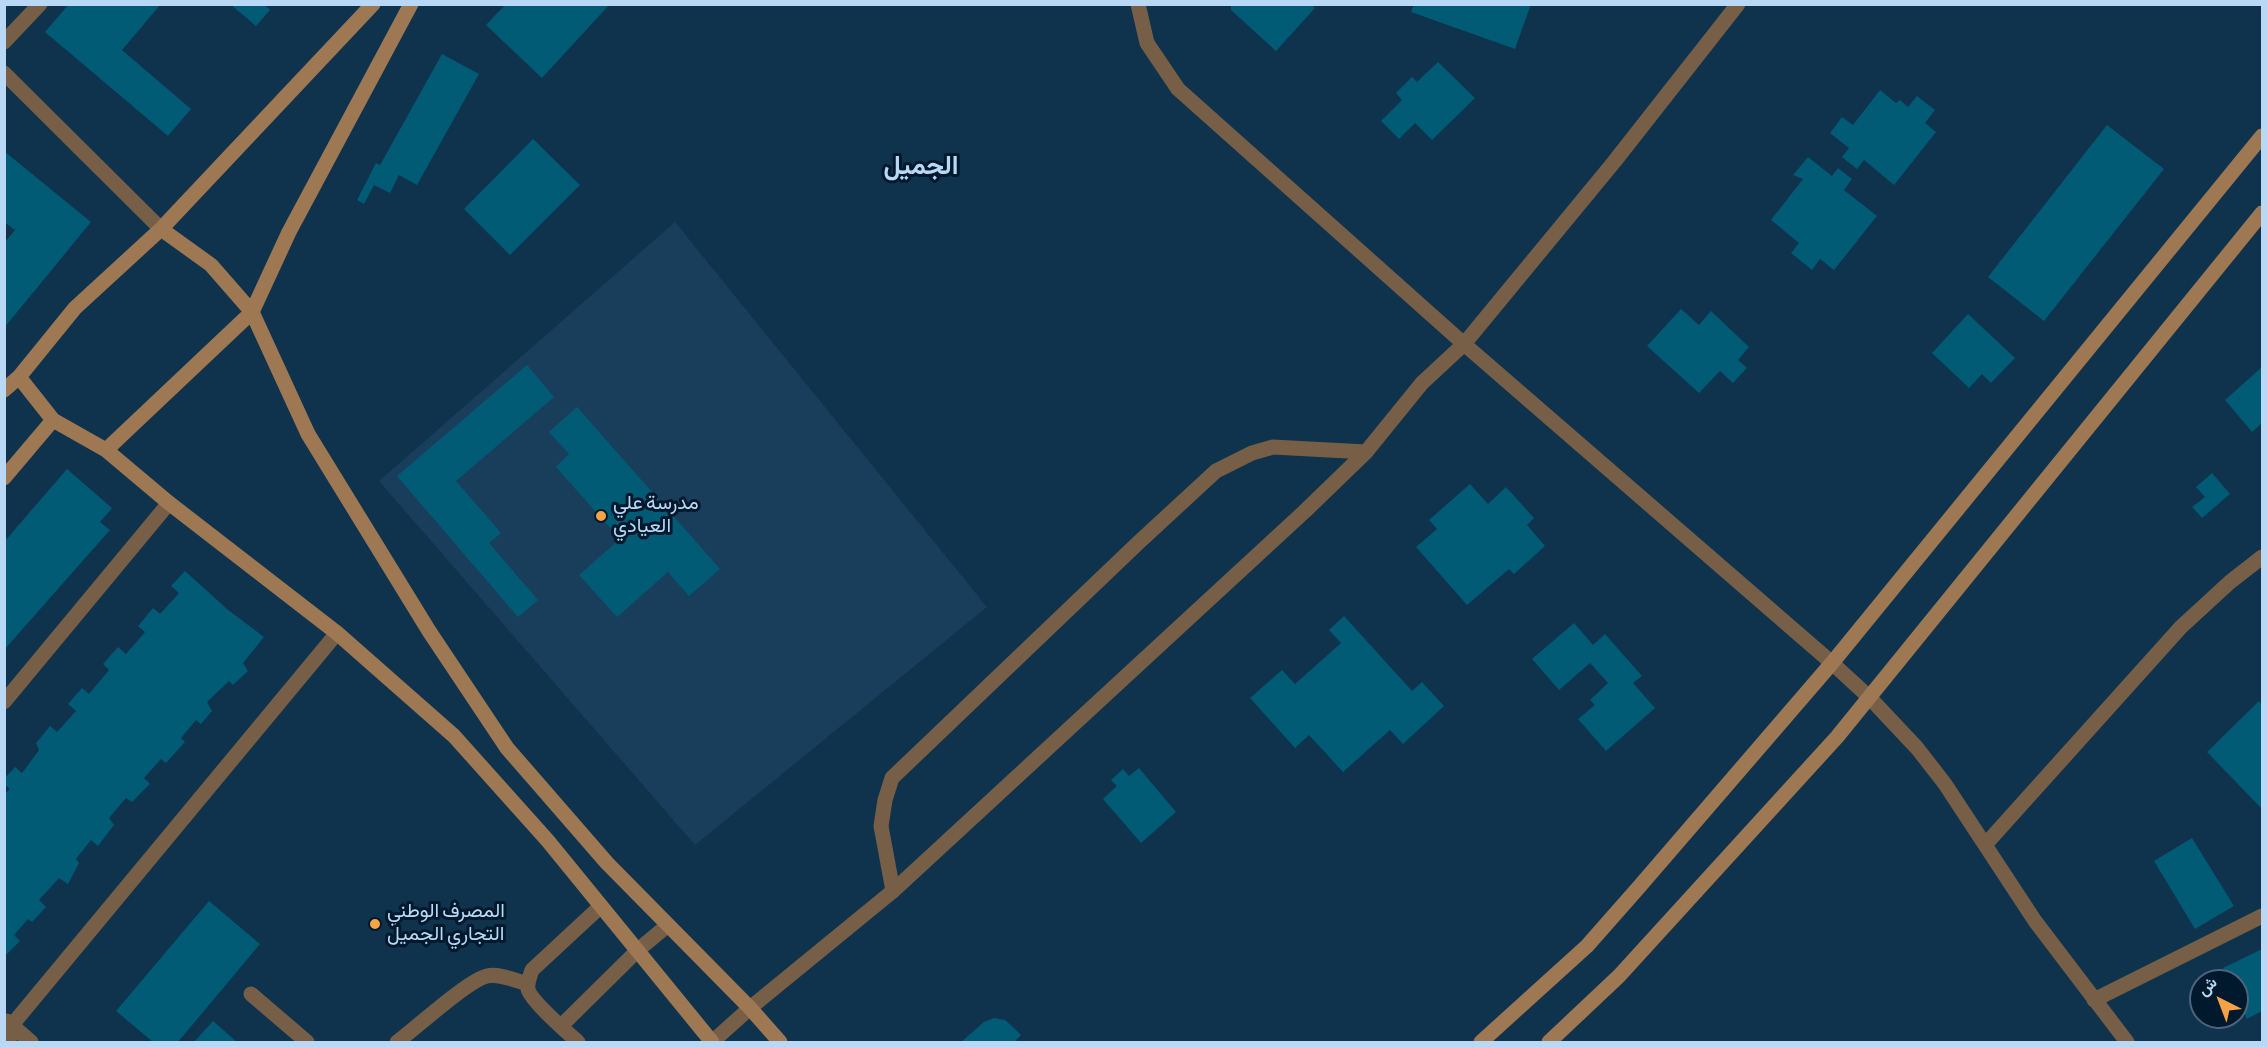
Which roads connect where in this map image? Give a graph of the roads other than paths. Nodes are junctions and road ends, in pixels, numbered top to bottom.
1 (40, 4) edge
2 (373, 4) edge
3 (411, 4) edge
4 (1138, 4) edge
5 (1738, 4) edge
6 (4, 42) edge
7 (4, 73) edge
8 (2262, 136) edge
9 (2262, 213) edge
10 (161, 229) junction
11 (252, 312) junction
12 (1464, 344) junction
13 (19, 377) junction
14 (4, 390) edge
15 (53, 420) junction
16 (106, 450) junction
17 (1366, 452) junction
18 (4, 478) edge
19 (169, 503) junction
20 (2262, 557) edge
21 (337, 633) junction
22 (1832, 663) junction
23 (1869, 697) junction
24 (4, 702) edge
25 (1985, 845) junction
26 (893, 891) junction
27 (601, 906) junction
28 (2262, 915) edge
29 (668, 925) junction
30 (638, 950) junction
31 (528, 984) junction
32 (251, 994) dead end
33 (2094, 1000) junction
34 (750, 1008) junction
35 (8, 1022) edge
36 (561, 1026) junction
37 (9, 1042) edge
38 (31, 1042) edge
39 (307, 1042) edge
40 (397, 1042) edge
41 (578, 1042) edge
42 (712, 1042) edge
43 (780, 1042) edge
44 (1481, 1042) edge
45 (1549, 1042) edge
46 (2127, 1042) edge

1 - 6 street
2 - 10 street
3 - 11 street
4 - 12 street
5 - 12 street
7 - 10 street
8 - 22 street
9 - 23 street
10 - 11 street
10 - 13 street
11 - 16 street
11 - 29 street
12 - 17 street
12 - 22 street
13 - 14 street
13 - 15 street
15 - 16 street
15 - 18 street
16 - 19 street
17 - 26 street
17 - 26 street
19 - 21 street
19 - 24 street
20 - 25 street
21 - 27 street
21 - 35 street
22 - 23 street
22 - 44 street
23 - 25 street
23 - 45 street
25 - 33 street
26 - 34 street
27 - 30 street
27 - 31 street
28 - 33 street
29 - 30 street
29 - 34 street
30 - 36 street
30 - 42 street
31 - 36 street
31 - 40 street
32 - 39 street
33 - 46 street
34 - 42 street
34 - 43 street
35 - 37 street
35 - 38 street
36 - 41 street

